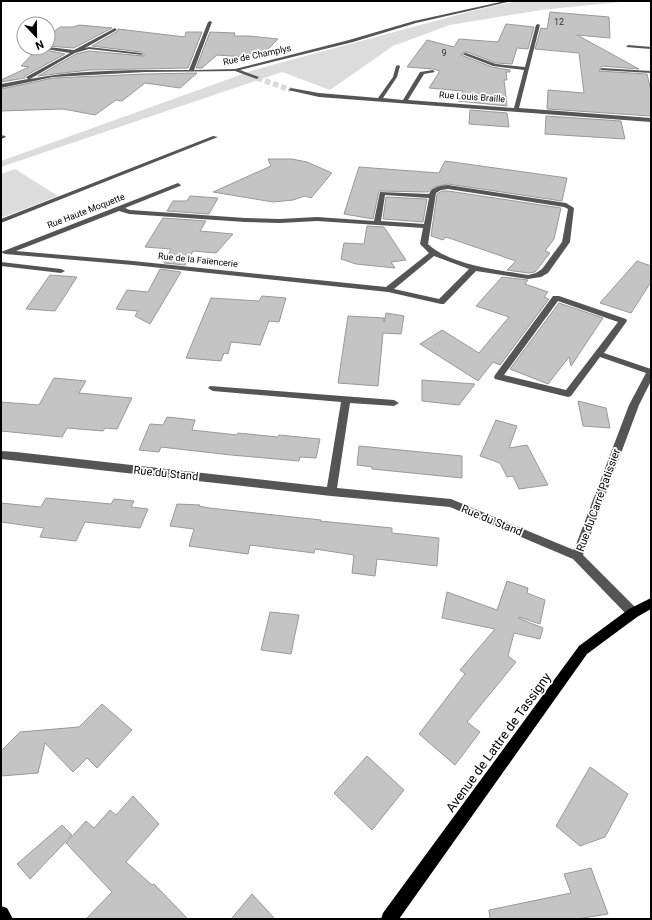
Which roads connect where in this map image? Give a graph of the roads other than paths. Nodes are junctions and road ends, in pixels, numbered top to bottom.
1 (510, 1) edge
2 (210, 22) dead end
3 (538, 25) dead end
4 (115, 29) dead end
5 (628, 46) dead end
6 (651, 48) edge
7 (56, 49) edge
8 (75, 52) junction
9 (141, 54) dead end
10 (464, 54) dead end
11 (398, 66) dead end
12 (527, 69) junction
13 (602, 69) dead end
14 (235, 70) junction
15 (191, 71) junction
16 (433, 71) dead end
17 (651, 72) edge
18 (257, 78) tunnel mouth
19 (20, 83) junction
20 (1, 86) edge
21 (291, 90) tunnel mouth
22 (380, 99) junction
23 (405, 101) junction
24 (516, 110) junction
25 (651, 120) edge
26 (215, 137) dead end
27 (178, 185) dead end
28 (432, 196) junction
29 (118, 208) junction
30 (1, 221) edge
31 (377, 223) junction
32 (427, 226) junction
33 (3, 253) edge
34 (433, 253) junction
35 (1, 264) edge
36 (474, 268) junction
37 (61, 271) dead end
38 (388, 290) junction
39 (599, 354) junction
40 (651, 372) edge
41 (214, 388) dead end
42 (346, 399) junction
43 (394, 403) dead end
44 (1, 456) edge
45 (331, 492) junction
46 (578, 556) junction
47 (651, 603) edge
48 (633, 613) junction
49 (1, 914) edge
50 (5, 919) edge
51 (389, 919) edge

1 - 14 street, Rue de Champlys
2 - 15 street
3 - 12 street
4 - 8 street
5 - 6 street
7 - 8 street
8 - 9 street
8 - 19 street
10 - 12 street
11 - 22 street
12 - 24 street
13 - 17 street
14 - 15 street, Rue de Champlys
14 - 18 street
15 - 19 street, Rue de Champlys
16 - 23 street
19 - 20 street, Rue de Champlys
21 - 22 street, Rue Louis Braille
22 - 23 street, Rue Louis Braille
23 - 24 street, Rue Louis Braille
24 - 25 street, Rue Louis Braille
26 - 30 street
27 - 29 street, Rue Haute Moquette
28 - 31 street
28 - 32 street
28 - 36 street
29 - 31 street
29 - 33 street, Rue Haute Moquette
31 - 32 street
32 - 34 street
33 - 38 street, Rue de la Faïencerie
34 - 36 street
34 - 38 street
35 - 37 street
36 - 38 street, Rue de la Faïencerie
39 - 39 street
39 - 40 street
40 - 46 street, Rue du Carré Patissier
41 - 42 street
42 - 43 street
42 - 45 street
44 - 45 street, Rue du Stand
45 - 46 street, Rue du Stand
46 - 48 street, Rue du Carré Patissier
47 - 48 main road, Avenue de Lattre de Tassigny
48 - 51 main road, Avenue de Lattre de Tassigny
49 - 50 main road

